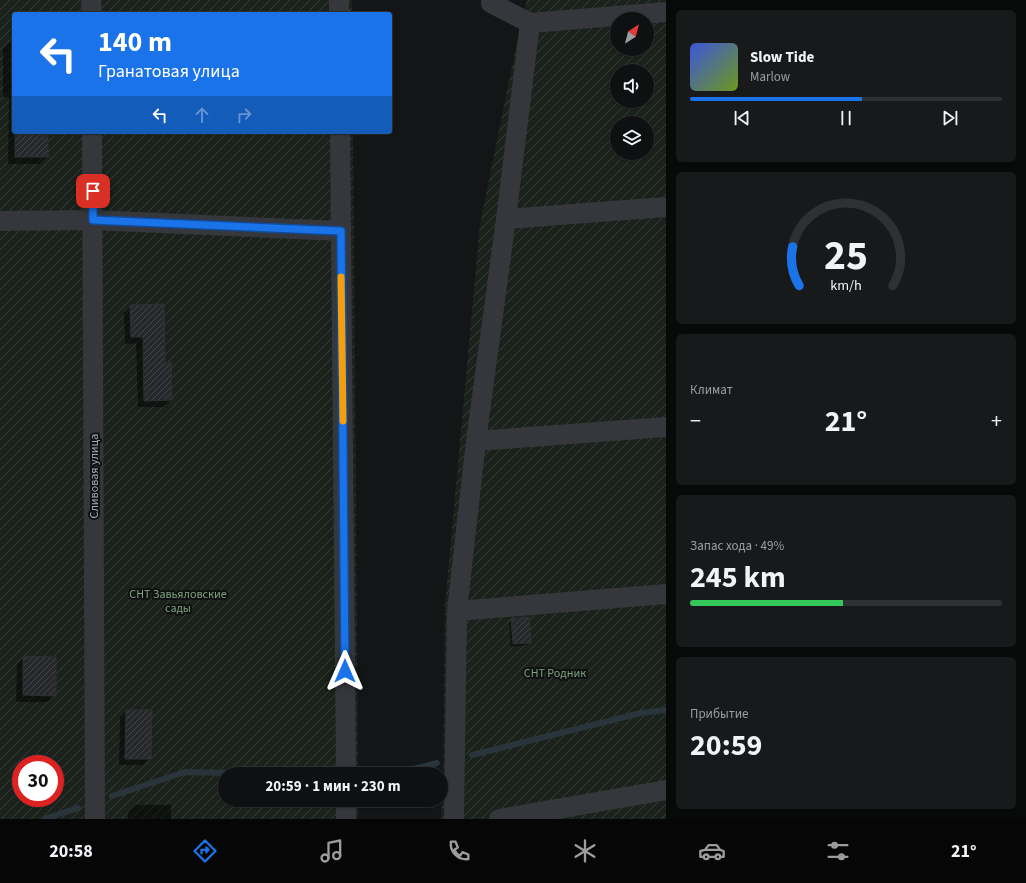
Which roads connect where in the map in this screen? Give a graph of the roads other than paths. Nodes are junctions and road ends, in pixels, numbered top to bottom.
1 (92, 0) edge
2 (339, 0) edge
3 (491, 0) edge
4 (92, 12) edge
5 (339, 12) edge
6 (666, 12) edge
7 (530, 23) junction
8 (92, 134) edge
9 (340, 134) edge
10 (666, 207) edge
11 (506, 219) junction
12 (93, 220) junction
13 (0, 221) edge
14 (341, 231) junction
15 (666, 427) edge
16 (476, 441) junction
17 (666, 594) edge
18 (456, 611) junction
19 (346, 767) edge
20 (666, 790) edge
21 (346, 807) edge
22 (95, 819) edge
23 (346, 819) edge
24 (454, 819) edge
25 (499, 819) edge

1 - 4 street
2 - 5 street
3 - 7 street
6 - 7 street
7 - 11 street
8 - 12 street, Сливовая улица
9 - 14 street
10 - 11 street
11 - 16 street
12 - 13 street
12 - 14 street
12 - 22 street, Сливовая улица
14 - 19 street
15 - 16 street
16 - 18 street
17 - 18 street
18 - 24 street
20 - 25 street
21 - 23 street

